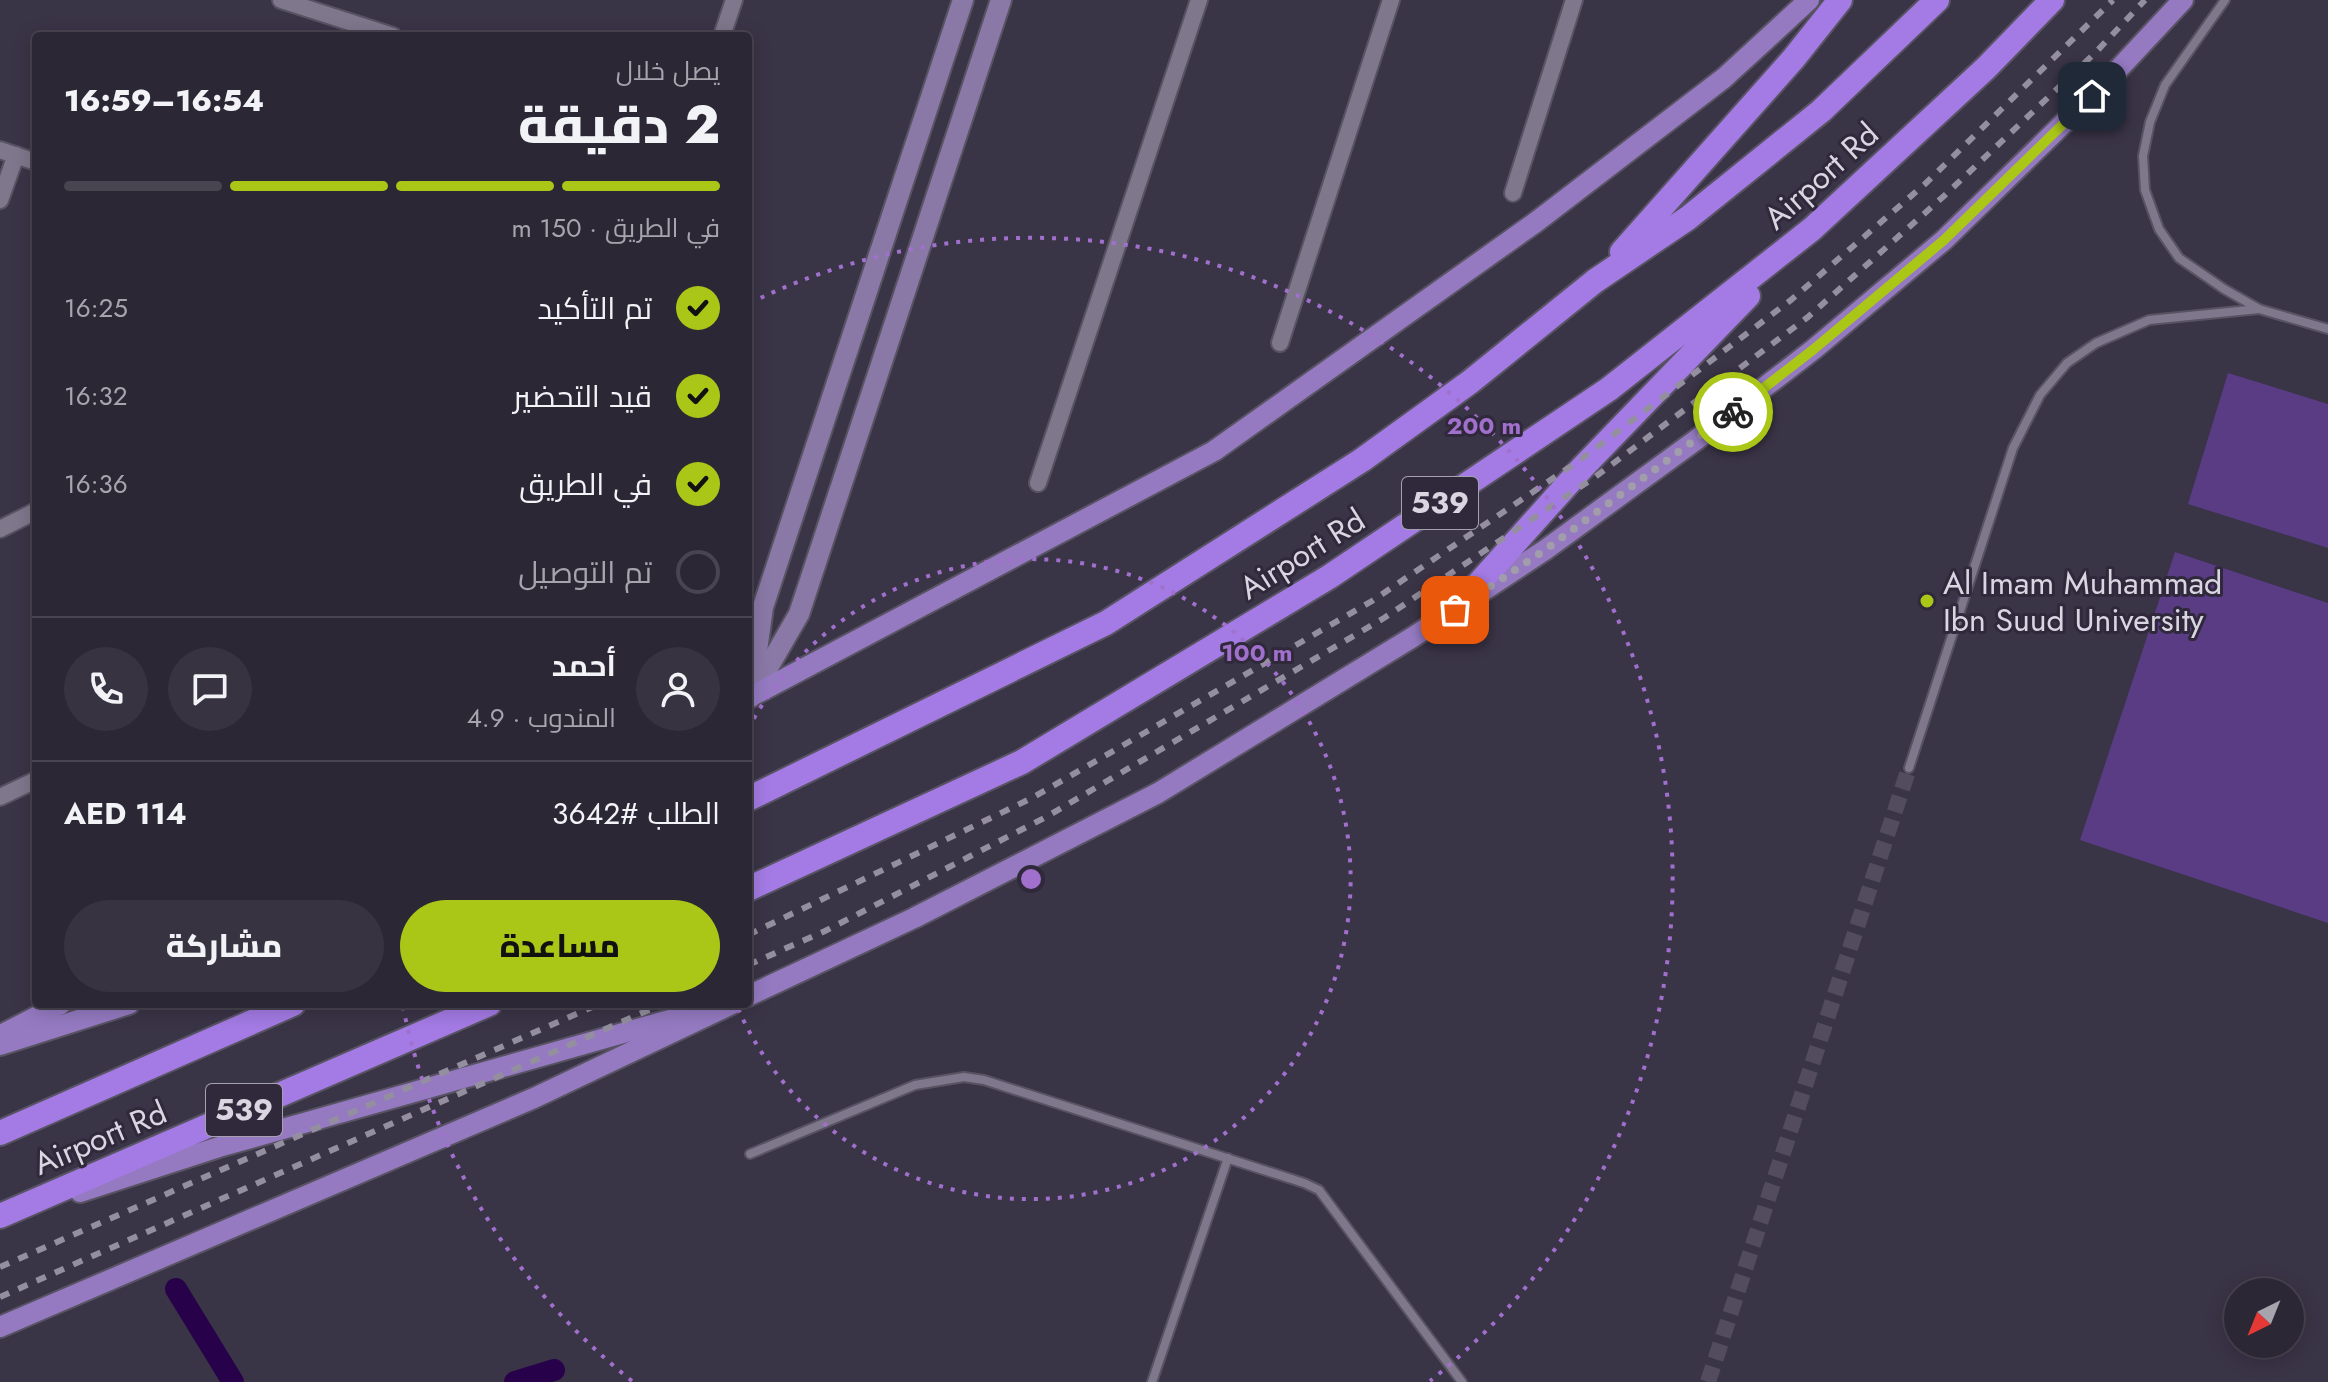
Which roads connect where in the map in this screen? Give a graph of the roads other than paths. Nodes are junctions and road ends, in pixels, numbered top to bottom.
1 (281, 0) edge
2 (734, 0) edge
3 (963, 0) edge
4 (1001, 0) edge
5 (1199, 0) edge
6 (1391, 0) edge
7 (1574, 0) edge
8 (1809, 0) edge
9 (1840, 0) edge
10 (1937, 0) edge
11 (2052, 0) edge
12 (2183, 0) edge
13 (2225, 0) edge
14 (381, 32) edge
15 (723, 32) edge
16 (8, 153) edge
17 (32, 161) edge
18 (1513, 193) dead end
19 (0, 200) edge
20 (1812, 229) junction
21 (1595, 281) junction
22 (2259, 309) junction
23 (2328, 329) edge
24 (1280, 343) dead end
25 (1038, 483) dead end
26 (32, 513) edge
27 (0, 529) edge
28 (1455, 610) junction
29 (752, 683) edge
30 (752, 694) edge
31 (752, 696) edge
32 (860, 745) junction
33 (1909, 768) tunnel mouth
34 (32, 782) edge
35 (752, 785) edge
36 (0, 797) edge
37 (752, 797) edge
38 (752, 887) edge
39 (752, 994) edge
40 (53, 1008) edge
41 (116, 1008) edge
42 (284, 1008) edge
43 (480, 1008) edge
44 (715, 1008) edge
45 (721, 1008) edge
46 (0, 1035) edge
47 (0, 1045) edge
48 (0, 1133) edge
49 (750, 1154) dead end
50 (1228, 1158) junction
51 (0, 1217) edge
52 (0, 1327) edge
53 (1152, 1382) edge
54 (1462, 1382) edge

1 - 14 street
2 - 15 street
3 - 29 street
4 - 30 street
5 - 25 street
6 - 24 street
7 - 18 street
8 - 31 main road
9 - 21 highway
10 - 21 highway, Airport Rd / 539
11 - 20 highway, Airport Rd / 539
12 - 28 main road
13 - 22 lane
16 - 17 street
16 - 19 street
20 - 28 highway
20 - 38 highway, Airport Rd / 539
21 - 32 highway, Airport Rd / 539
22 - 23 lane
22 - 33 lane
26 - 27 street
28 - 39 main road
32 - 35 main road
32 - 37 highway, Airport Rd / 539
34 - 36 street
40 - 46 main road
41 - 47 main road
42 - 48 highway, Airport Rd / 539
43 - 51 highway, Airport Rd / 539
44 - 51 main road
45 - 52 main road
49 - 50 lane
50 - 53 lane
50 - 54 lane

